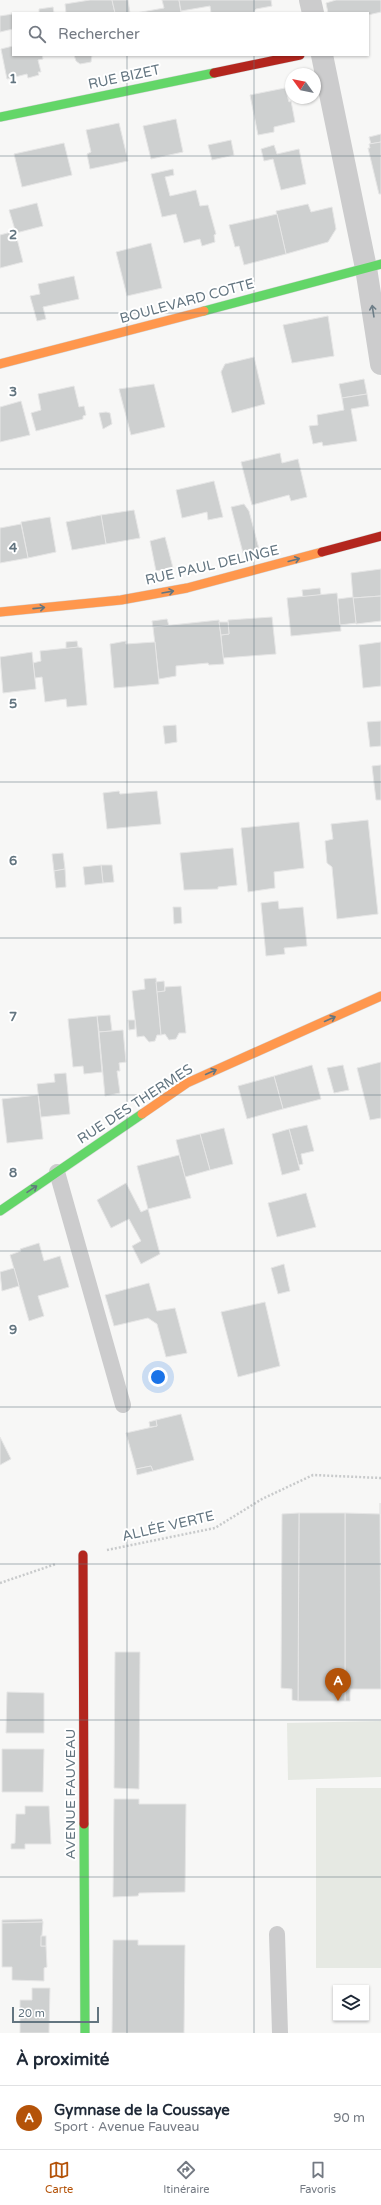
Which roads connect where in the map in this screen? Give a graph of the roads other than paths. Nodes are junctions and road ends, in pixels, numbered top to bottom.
1 (310, 0) edge
2 (313, 12) edge
3 (295, 56) edge
4 (322, 56) edge
5 (0, 117) edge
6 (373, 266) edge
7 (0, 364) edge
8 (381, 364) edge
9 (381, 536) edge
10 (0, 612) edge
11 (381, 996) edge
12 (57, 1172) junction
13 (0, 1211) edge
14 (123, 1405) dead end
15 (83, 1555) road end
16 (277, 1934) dead end
17 (85, 2033) edge
18 (280, 2033) edge

1 - 2 street
3 - 5 street, RUE BIZET
4 - 6 street
6 - 7 street, BOULEVARD COTTE
8 -> 6 street
10 -> 9 street, RUE PAUL DELINGE
12 -> 11 street, RUE DES THERMES
13 -> 12 street, RUE DES THERMES
12 - 14 lane
15 - 17 street, AVENUE FAUVEAU
16 - 18 lane

